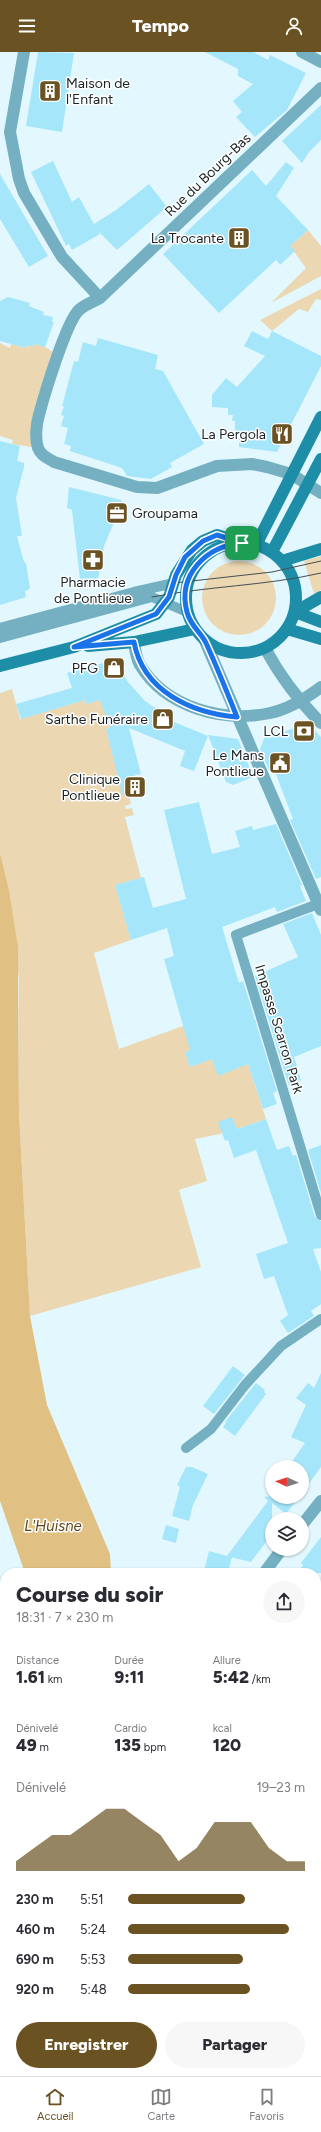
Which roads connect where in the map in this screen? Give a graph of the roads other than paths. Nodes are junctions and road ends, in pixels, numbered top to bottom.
1 (24, 52) edge
2 (302, 52) edge
3 (321, 62) edge
4 (321, 88) edge
5 (100, 298) junction
6 (321, 416) edge
7 (321, 459) edge
8 (292, 474) junction
9 (308, 484) junction
10 (321, 493) edge
11 (242, 543) junction
12 (256, 545) junction
13 (321, 549) edge
14 (272, 552) junction
15 (282, 561) junction
16 (174, 583) junction
17 (321, 597) edge
18 (166, 603) junction
19 (187, 612) junction
20 (295, 612) junction
21 (321, 622) edge
22 (0, 628) edge
23 (195, 629) junction
24 (287, 629) junction
25 (0, 638) edge
26 (321, 638) edge
27 (205, 641) junction
28 (134, 642) junction
29 (74, 647) junction
30 (265, 648) junction
31 (0, 666) edge
32 (321, 687) edge
33 (301, 702) junction
34 (237, 717) junction
35 (321, 723) edge
36 (320, 907) edge
37 (321, 1215) edge
38 (321, 1320) edge
39 (186, 1448) dead end
40 (321, 1501) edge
41 (309, 1516) edge
42 (277, 1556) edge
43 (268, 1568) edge

1 - 5 street
2 - 3 street
4 - 5 street, Rue du Bourg-Bas
5 - 8 street, Rue du Bourg-Bas
6 - 8 main road
7 - 9 main road
8 - 9 street, Rue du Bourg-Bas
8 - 12 main road
9 - 10 street, Rue du Bourg-Bas
9 - 14 main road
11 - 12 main road
11 - 16 main road
11 - 19 main road
12 - 14 main road
13 - 15 main road
14 - 15 main road
15 - 20 main road
16 - 18 main road
16 - 22 lane
17 - 20 main road
18 - 19 lane
18 - 25 lane
18 - 29 main road
19 - 23 main road
20 - 21 main road
20 - 24 main road
23 - 27 main road
23 - 28 main road
24 - 26 main road
24 - 30 main road
27 - 30 main road
27 - 34 street
28 - 29 main road
28 - 34 street
29 - 31 main road
30 - 33 street
32 - 33 street
33 - 34 street
33 - 35 street
34 - 36 street
36 - 37 lane, Impasse Scarron Park
38 - 39 lane
40 - 41 street
42 - 43 street

